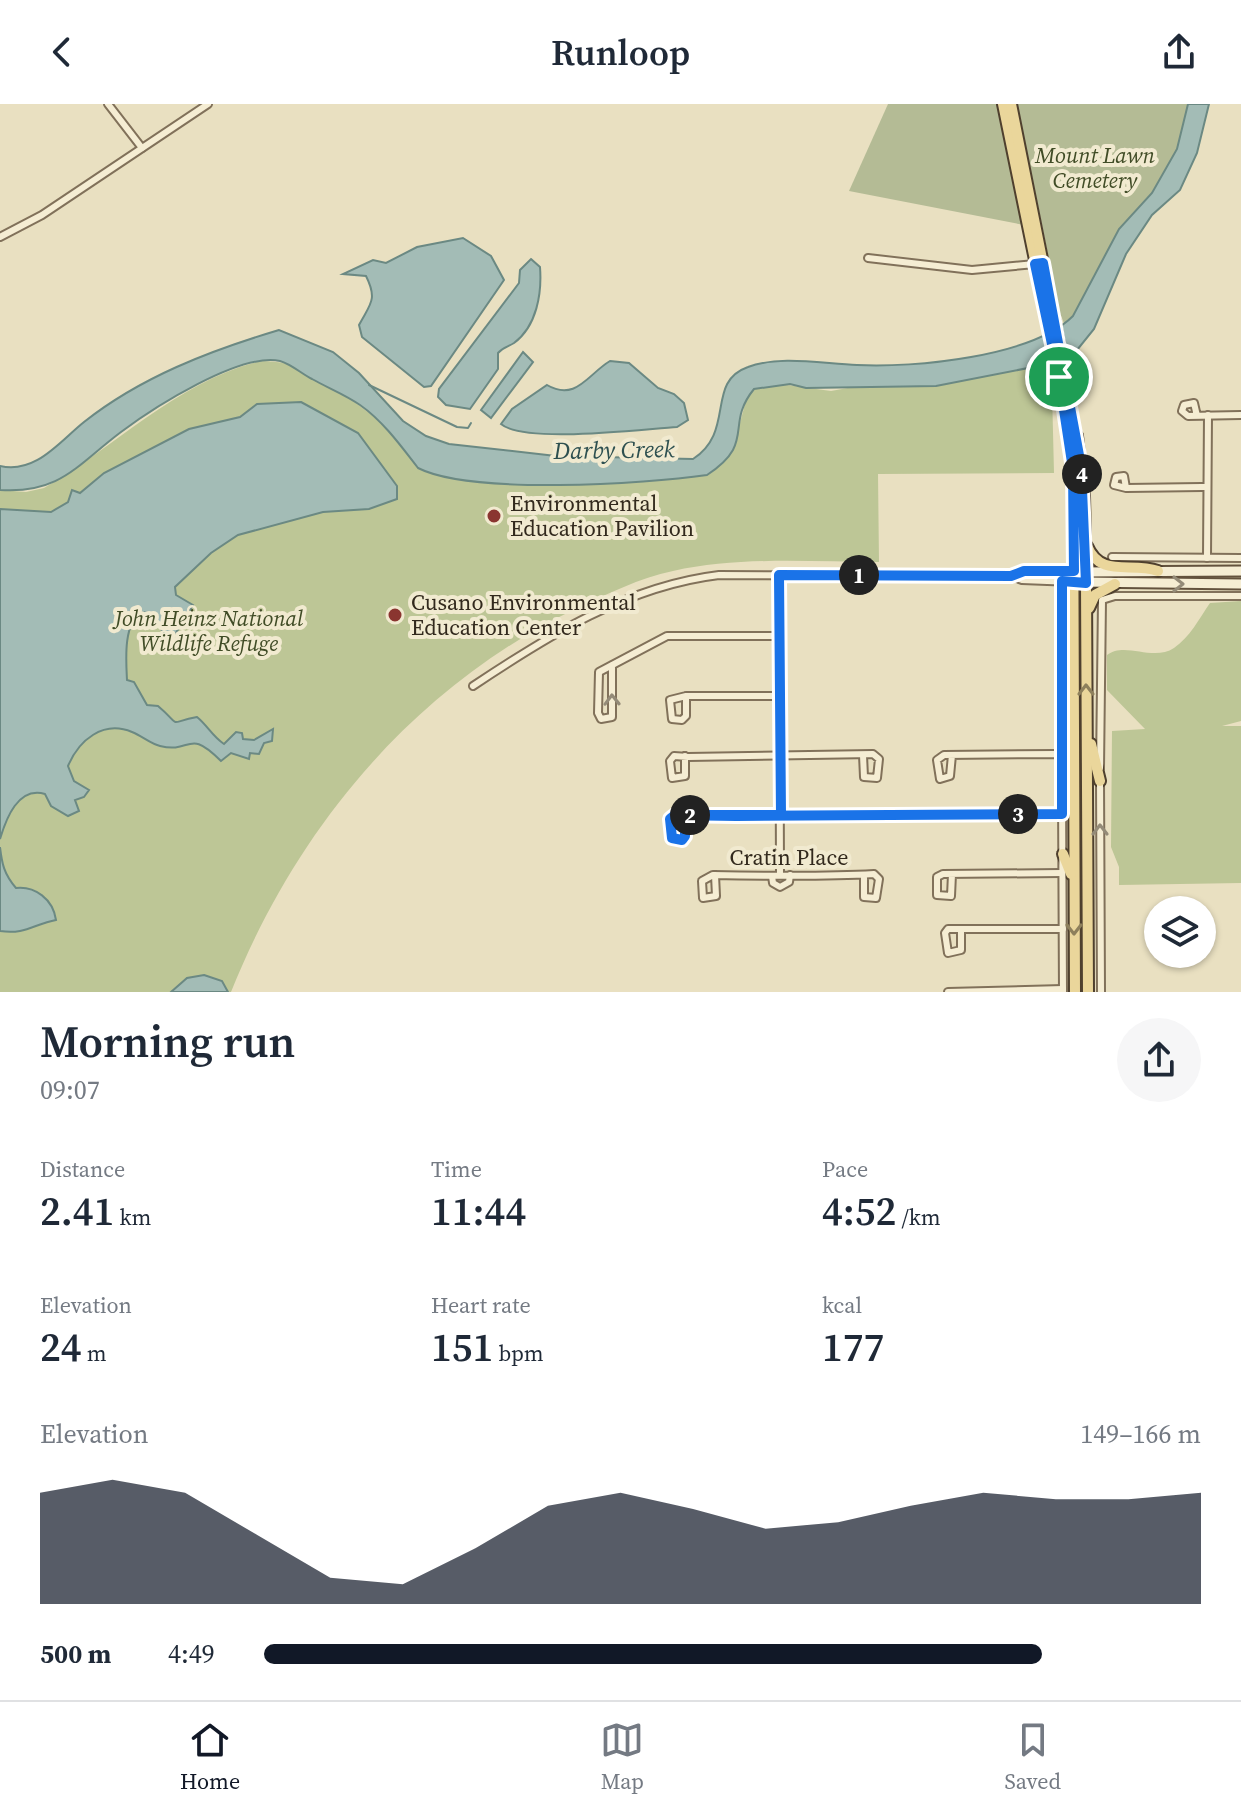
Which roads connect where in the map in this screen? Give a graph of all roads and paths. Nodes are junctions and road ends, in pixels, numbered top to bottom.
1 (108, 104) edge
2 (208, 104) edge
3 (1003, 104) edge
4 (1011, 104) edge
5 (142, 148) junction
6 (0, 237) edge
7 (868, 258) dead end
8 (1039, 263) junction
9 (1062, 377) junction
10 (1208, 415) junction
11 (1241, 415) edge
12 (1197, 416) dead end
13 (1207, 487) junction
14 (1126, 488) dead end
15 (1085, 540) junction
16 (1112, 557) dead end
17 (1170, 557) junction
18 (1207, 558) junction
19 (1241, 558) edge
20 (1158, 571) junction
21 (1241, 571) edge
22 (1171, 572) junction
23 (779, 575) junction
24 (1071, 575) junction
25 (1011, 576) junction
26 (1086, 578) junction
27 (1062, 581) junction
28 (1115, 584) junction
29 (1241, 584) edge
30 (1241, 596) edge
31 (1086, 614) junction
32 (780, 636) junction
33 (612, 665) junction
34 (473, 686) dead end
35 (686, 696) dead end
36 (780, 696) junction
37 (1087, 725) junction
38 (780, 755) junction
39 (863, 755) dead end
40 (952, 755) dead end
41 (1062, 755) junction
42 (685, 756) dead end
43 (1100, 781) junction
44 (1062, 814) junction
45 (685, 815) dead end
46 (781, 815) junction
47 (1063, 854) junction
48 (1062, 873) junction
49 (952, 874) dead end
50 (715, 875) dead end
51 (790, 875) junction
52 (864, 875) dead end
53 (776, 876) junction
54 (1074, 881) junction
55 (961, 929) dead end
56 (1063, 929) junction
57 (961, 991) edge
58 (1067, 991) edge
59 (948, 992) edge
60 (1088, 992) edge
61 (1101, 992) edge

1 - 5 street
2 - 5 street
3 - 8 main road
4 - 8 main road
5 - 6 street
7 - 8 street
8 - 9 main road
9 - 15 main road
9 - 24 main road
10 - 11 street
10 - 12 street
10 - 13 street
13 - 14 street
13 - 18 street
15 - 20 main road
15 - 26 main road
16 - 17 street
17 - 18 street
17 - 22 street
18 - 19 street
20 - 22 main road
20 - 26 main road
21 - 22 main road
23 - 25 street
23 - 32 street
23 - 34 street
24 - 25 street
24 - 26 main road
24 - 27 street
24 - 27 street
24 - 54 main road
25 - 27 street
26 - 28 main road
26 - 31 main road
27 - 41 street
28 -> 29 main road
28 - 31 main road
30 - 43 street
37 -> 31 main road
32 - 33 street
32 - 36 street
33 -> 33 street
35 - 36 street
36 - 38 street
37 - 43 main road
37 - 60 main road
38 - 39 street
38 - 42 street
38 - 46 street
40 - 41 street
41 - 44 street
61 -> 43 street
44 - 46 street
44 - 47 street
45 - 46 street
46 - 53 street
47 - 48 street
47 - 54 main road
48 - 49 street
48 - 56 street
50 - 53 street, Cratin Place
51 - 52 street, Cratin Place
51 - 53 street, Cratin Place
51 - 53 street
54 -> 58 main road
55 - 56 street
56 - 58 street
57 - 58 street
57 - 59 street

